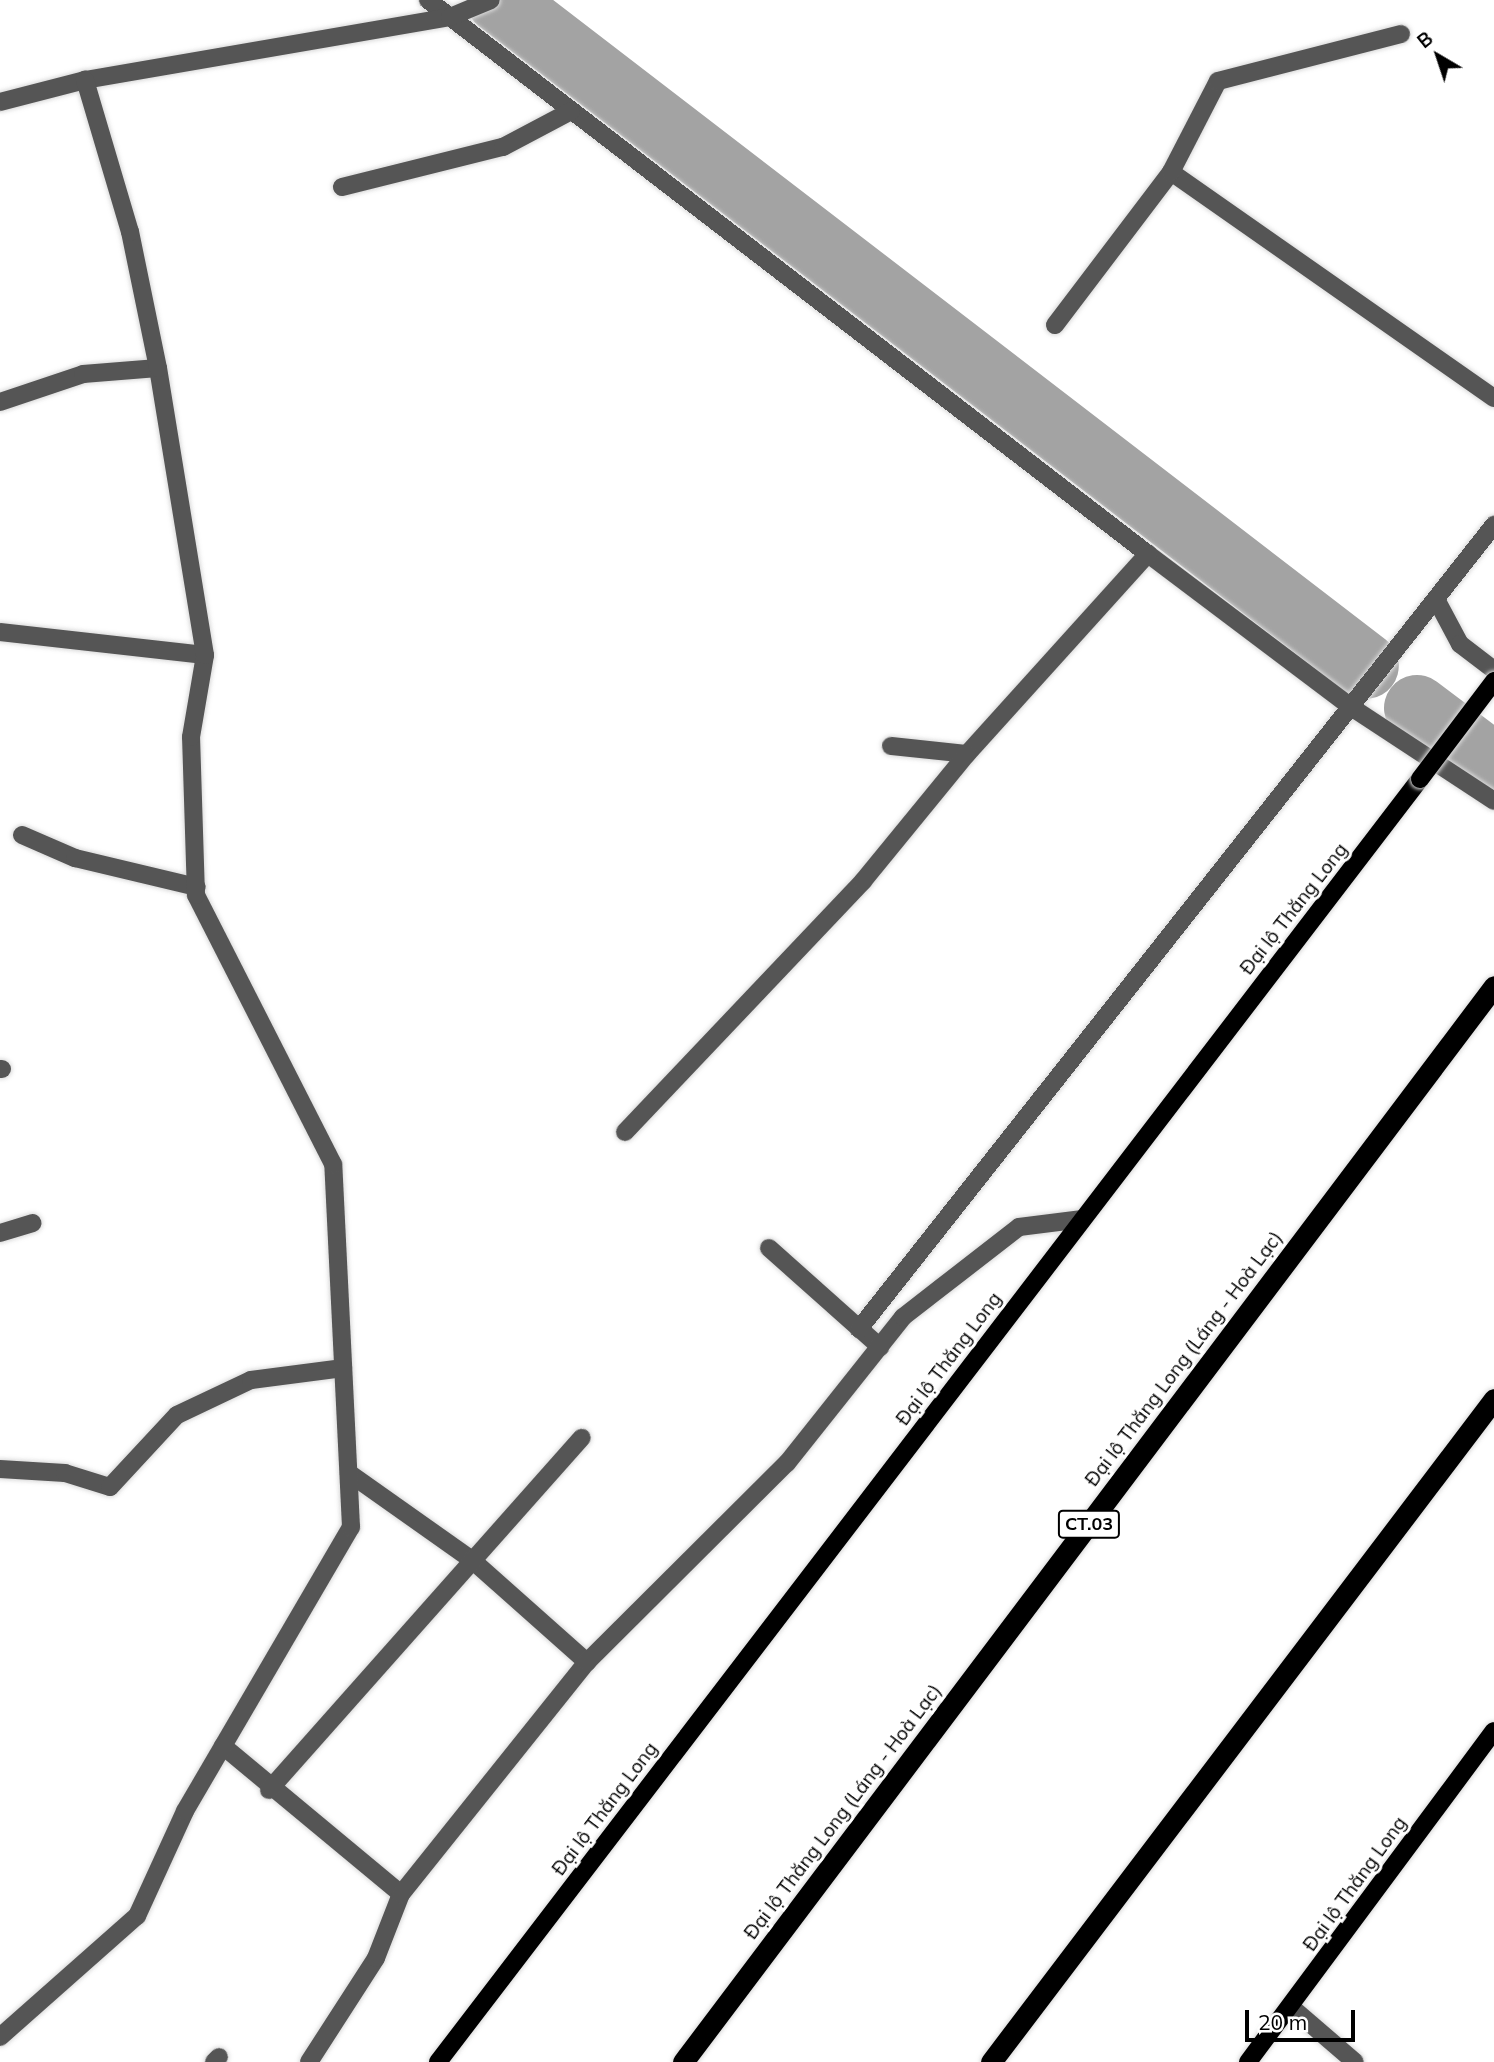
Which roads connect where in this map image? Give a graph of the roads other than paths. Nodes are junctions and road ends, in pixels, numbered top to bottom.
1 (428, 0) edge
2 (491, 0) edge
3 (450, 17) junction
4 (1401, 34) dead end
5 (85, 80) junction
6 (0, 102) edge
7 (571, 110) junction
8 (1171, 172) junction
9 (342, 187) dead end
10 (1055, 325) dead end
11 (159, 368) junction
12 (1494, 398) edge
13 (0, 402) edge
14 (1494, 525) edge
15 (1148, 554) junction
16 (1437, 601) junction
17 (0, 632) edge
18 (205, 655) junction
19 (1494, 670) edge
20 (1494, 681) edge
21 (1351, 707) junction
22 (891, 746) dead end
23 (967, 754) junction
24 (1494, 801) edge
25 (22, 835) dead end
26 (197, 887) junction
27 (1494, 986) edge
28 (625, 1132) dead end
29 (1082, 1219) junction
30 (33, 1223) dead end
31 (0, 1233) edge
32 (769, 1248) dead end
33 (859, 1329) junction
34 (880, 1347) junction
35 (343, 1368) junction
36 (1494, 1399) edge
37 (582, 1437) dead end
38 (0, 1469) edge
39 (349, 1473) junction
40 (472, 1560) junction
41 (587, 1662) junction
42 (1494, 1731) edge
43 (223, 1746) junction
44 (269, 1790) junction
45 (401, 1894) junction
46 (1291, 2007) junction
47 (0, 2037) edge
48 (309, 2062) edge
49 (438, 2062) edge
50 (683, 2062) edge
51 (991, 2062) edge
52 (1248, 2062) edge
53 (1355, 2062) edge

1 - 3 street
2 - 3 street
3 - 5 street
3 - 7 street
4 - 8 street
5 - 6 street
5 - 11 street
7 - 9 street
7 - 15 street
8 - 10 street
8 - 12 street
11 - 13 street
11 - 18 street
14 - 16 street
15 - 21 street
15 - 23 street
16 - 19 street
16 - 21 street
17 - 18 street
18 - 26 street
20 - 29 main road, Đại lộ Thăng Long, bridge
21 - 24 street
21 - 33 street
22 - 23 street
23 - 28 street
25 - 26 street
26 - 35 street
27 - 50 highway, Đại lộ Thăng Long (Láng - Hoà Lạc) / CT.03
29 - 34 street
29 - 49 main road, Đại lộ Thăng Long
30 - 31 street
32 - 33 street
33 - 34 street
34 - 41 street
35 - 38 street
35 - 39 street
36 - 51 highway
37 - 40 street
39 - 40 street
39 - 43 street
40 - 41 street
40 - 44 street
41 - 45 street
42 - 46 main road, Đại lộ Thăng Long
43 - 44 street
43 - 47 street
44 - 45 street
45 - 48 street
46 - 52 main road, Đại lộ Thăng Long
46 - 53 street

